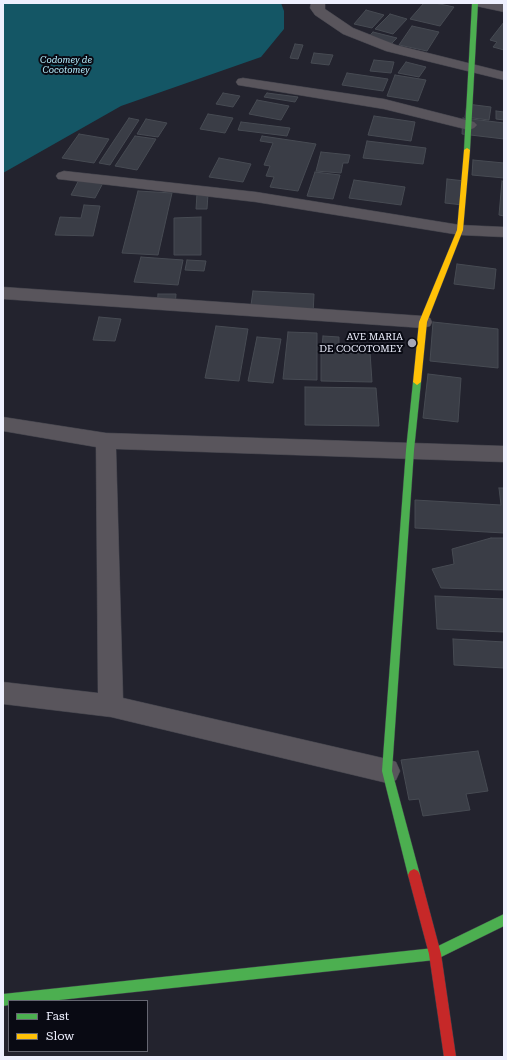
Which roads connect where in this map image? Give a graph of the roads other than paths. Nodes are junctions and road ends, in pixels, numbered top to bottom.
1 (318, 3) edge
2 (475, 3) edge
3 (481, 3) edge
4 (504, 8) edge
5 (471, 67) junction
6 (504, 76) edge
7 (243, 82) dead end
8 (469, 125) junction
9 (64, 176) dead end
10 (460, 230) junction
11 (504, 232) edge
12 (3, 293) edge
13 (423, 322) junction
14 (3, 424) edge
15 (106, 441) junction
16 (410, 450) junction
17 (504, 454) edge
18 (3, 693) edge
19 (111, 706) junction
20 (387, 771) junction
21 (504, 920) edge
22 (435, 954) junction
23 (3, 1000) edge
24 (450, 1057) edge

1 - 5 street
2 - 5 street
3 - 4 street
5 - 6 street
5 - 8 street
7 - 8 street
8 - 10 street
9 - 10 street
10 - 11 street
10 - 13 street
12 - 13 street
13 - 16 street
14 - 15 street
15 - 16 street
15 - 19 street
16 - 17 street
16 - 20 street
18 - 19 street
19 - 20 street
20 - 22 street
21 - 22 street
22 - 23 street
22 - 24 street

